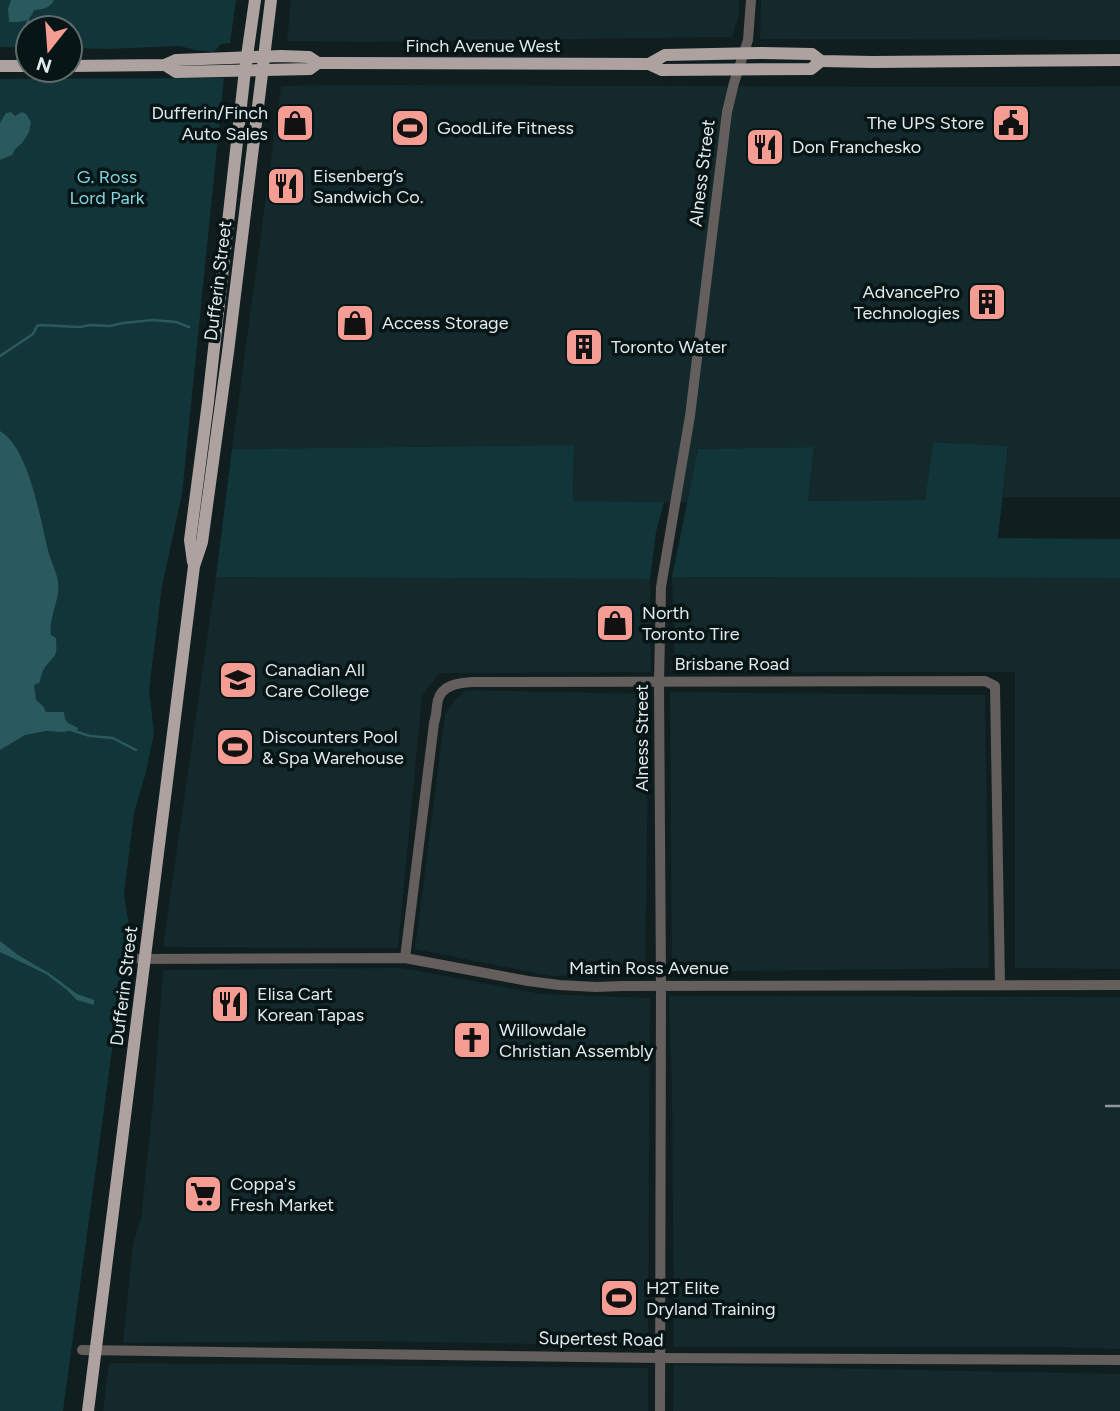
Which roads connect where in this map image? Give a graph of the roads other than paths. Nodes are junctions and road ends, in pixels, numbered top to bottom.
1 (256, 0) edge
2 (271, 0) edge
3 (751, 0) edge
4 (744, 53) junction
5 (248, 57) junction
6 (1120, 60) edge
7 (821, 61) junction
8 (262, 63) junction
9 (649, 64) junction
10 (165, 65) junction
11 (84, 66) edge
12 (245, 70) junction
13 (738, 71) junction
14 (194, 566) junction
15 (659, 682) junction
16 (405, 958) junction
17 (142, 959) junction
18 (1000, 985) junction
19 (1120, 985) edge
20 (661, 986) junction
21 (89, 1350) junction
22 (659, 1358) junction
23 (1120, 1360) edge
24 (88, 1411) edge
25 (660, 1411) edge

1 - 5 main road, Dufferin Street
2 - 8 main road, Dufferin Street
3 - 4 street, Alness Street
4 - 7 main road, Finch Avenue West
4 - 9 main road, Finch Avenue West
4 - 13 street, Alness Street
5 - 8 main road, Finch Avenue West
5 - 10 main road, Finch Avenue West
5 - 12 main road, Dufferin Street
6 - 7 main road, Finch Avenue West
7 - 13 main road, Finch Avenue West
8 - 9 main road, Finch Avenue West
8 - 12 main road, Finch Avenue West
8 - 14 main road, Dufferin Street
9 - 13 main road, Finch Avenue West
10 - 11 main road, Finch Avenue West
10 - 12 main road, Finch Avenue West
12 - 14 main road, Dufferin Street
13 - 15 street, Alness Street
14 - 17 main road, Dufferin Street
15 - 16 street, Brisbane Road
15 - 18 street, Brisbane Road
15 - 20 street, Alness Street
16 - 17 street, Martin Ross Avenue
16 - 20 street, Martin Ross Avenue
17 - 21 main road, Dufferin Street
18 - 19 street, Martin Ross Avenue
18 - 20 street, Martin Ross Avenue
20 - 22 street, Alness Street
21 - 22 street, Supertest Road
21 - 24 main road, Dufferin Street
22 - 23 street, Supertest Road
22 - 25 street, Alness Street

